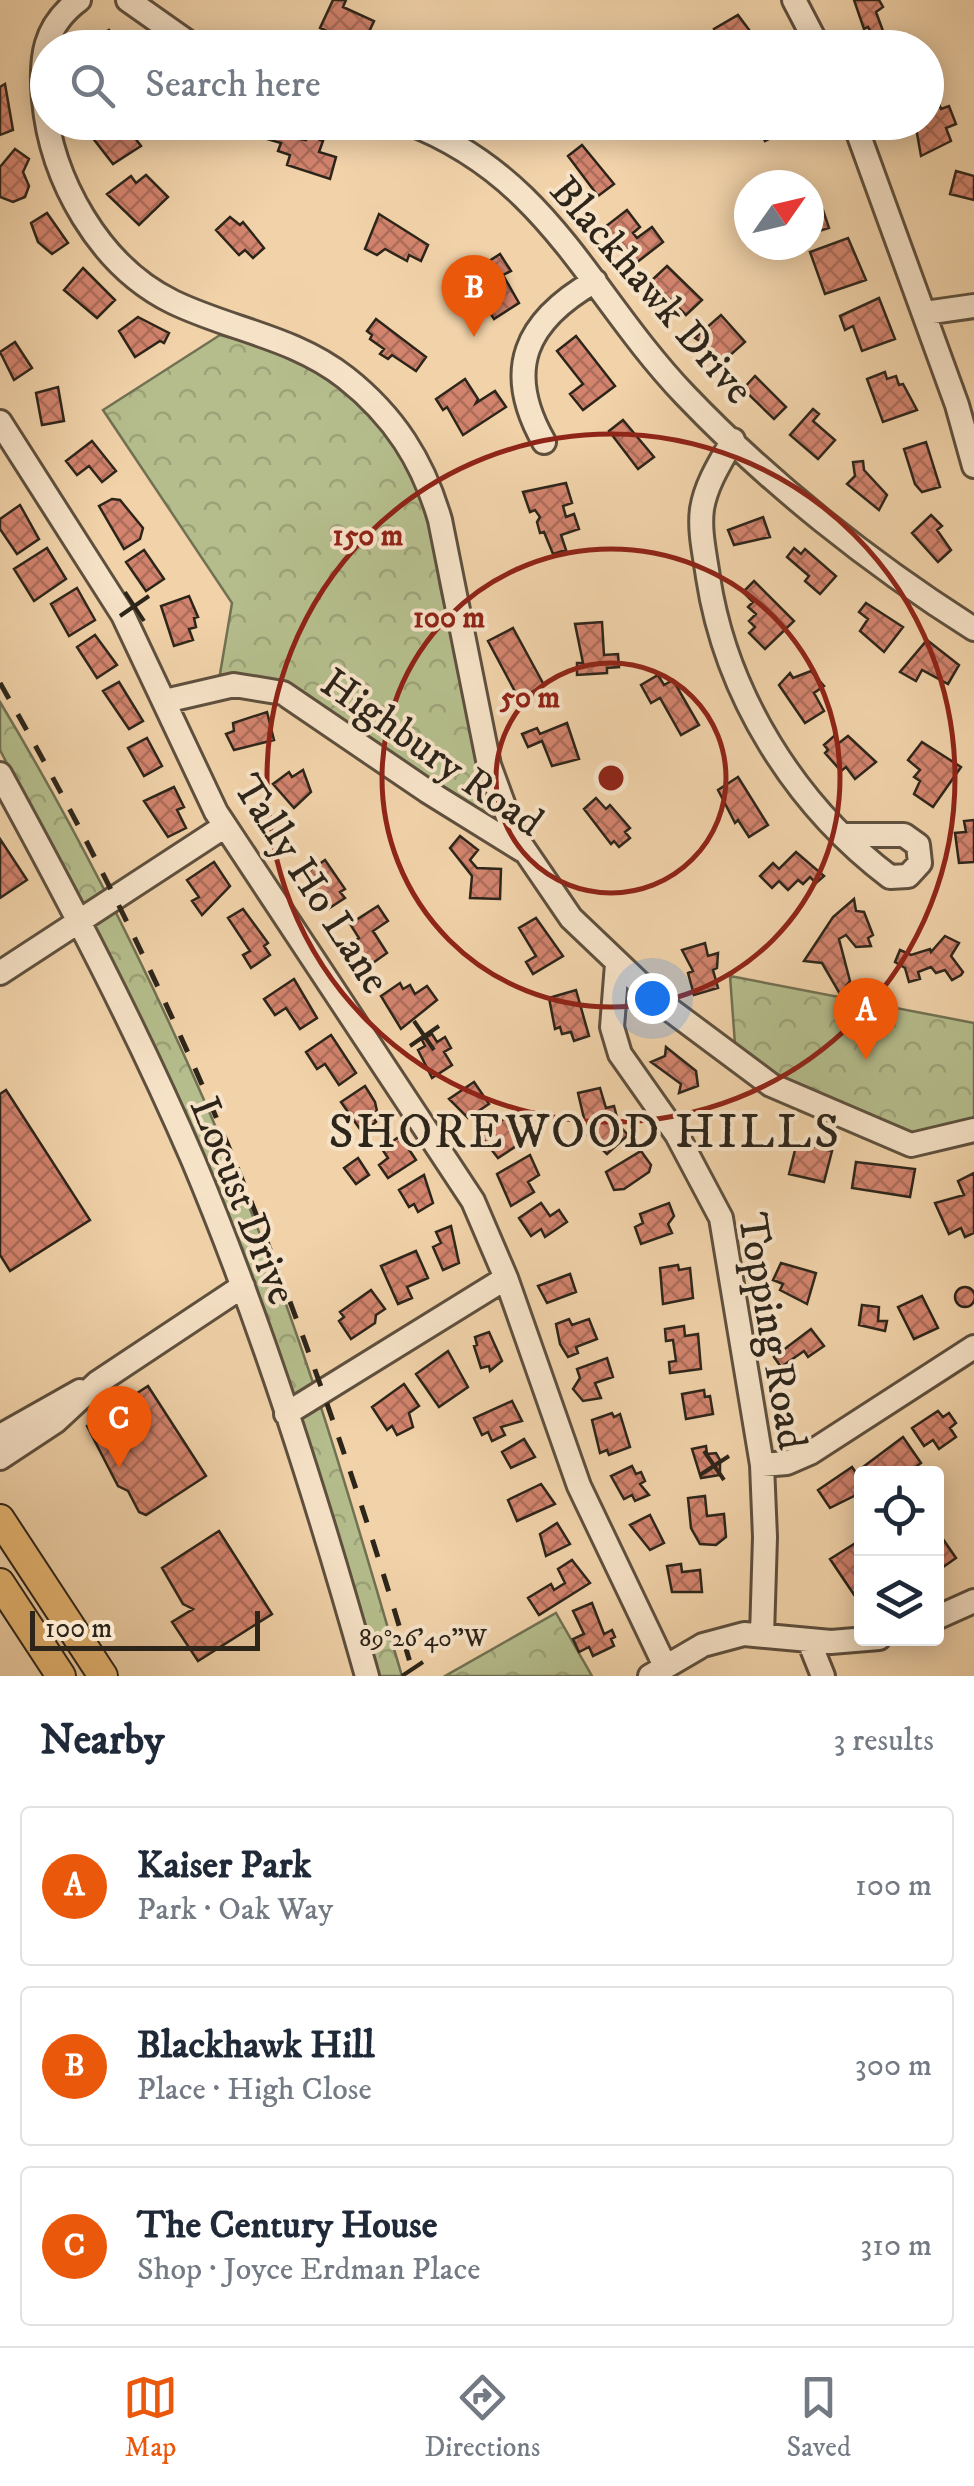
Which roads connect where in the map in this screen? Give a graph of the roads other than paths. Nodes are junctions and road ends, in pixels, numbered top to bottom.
1 (79, 0) edge
2 (128, 0) edge
3 (794, 0) edge
4 (50, 30) edge
5 (170, 30) edge
6 (810, 30) edge
7 (52, 140) edge
8 (443, 140) edge
9 (861, 140) edge
10 (595, 282) junction
11 (974, 306) edge
12 (925, 313) junction
13 (974, 384) edge
14 (957, 405) junction
15 (0, 422) edge
16 (734, 440) junction
17 (544, 442) dead end
18 (974, 466) edge
19 (974, 629) edge
20 (165, 701) junction
21 (0, 774) edge
22 (225, 826) junction
23 (846, 836) dead end
24 (525, 851) junction
25 (80, 921) junction
26 (617, 964) junction
27 (0, 973) edge
28 (650, 994) junction
29 (616, 1009) junction
30 (974, 1130) edge
31 (506, 1278) junction
32 (243, 1286) junction
33 (974, 1347) edge
34 (97, 1384) junction
35 (286, 1414) junction
36 (0, 1436) edge
37 (0, 1458) edge
38 (762, 1465) junction
39 (4, 1528) edge
40 (0, 1584) edge
41 (974, 1600) edge
42 (944, 1614) edge
43 (762, 1635) junction
44 (854, 1639) edge
45 (809, 1641) junction
46 (658, 1671) edge
47 (61, 1676) edge
48 (103, 1676) edge
49 (367, 1676) edge
50 (823, 1676) edge

1 - 4 street
2 - 5 street
3 - 6 street
7 - 24 street
8 - 10 street, Blackhawk Drive
9 - 12 street
10 - 16 street, Blackhawk Drive
10 - 17 street
11 - 12 street
12 - 14 street
13 - 14 street
14 - 18 street
15 - 20 street, Tally Ho Lane
16 - 19 street, Blackhawk Drive
16 - 23 street
20 - 22 street, Tally Ho Lane
20 - 24 street, Highbury Road
21 - 25 street, Locust Drive
22 - 25 street
22 - 31 street, Tally Ho Lane
24 - 26 street, Highbury Road
25 - 27 street
25 - 32 street, Locust Drive
26 - 28 street, Highbury Road
26 - 29 street, Topping Road
28 - 29 street
28 - 30 street, Highbury Road
29 - 38 street, Topping Road
31 - 35 street
31 - 46 street, Tally Ho Lane
32 - 34 street
32 - 35 street, Locust Drive
33 - 38 street
34 - 36 street
34 - 37 street
35 - 49 street, Locust Drive
38 - 43 street, Topping Road
39 - 48 main road
40 - 47 main road
41 - 42 street
43 - 45 street
43 - 46 street
44 - 45 street
45 - 50 street

